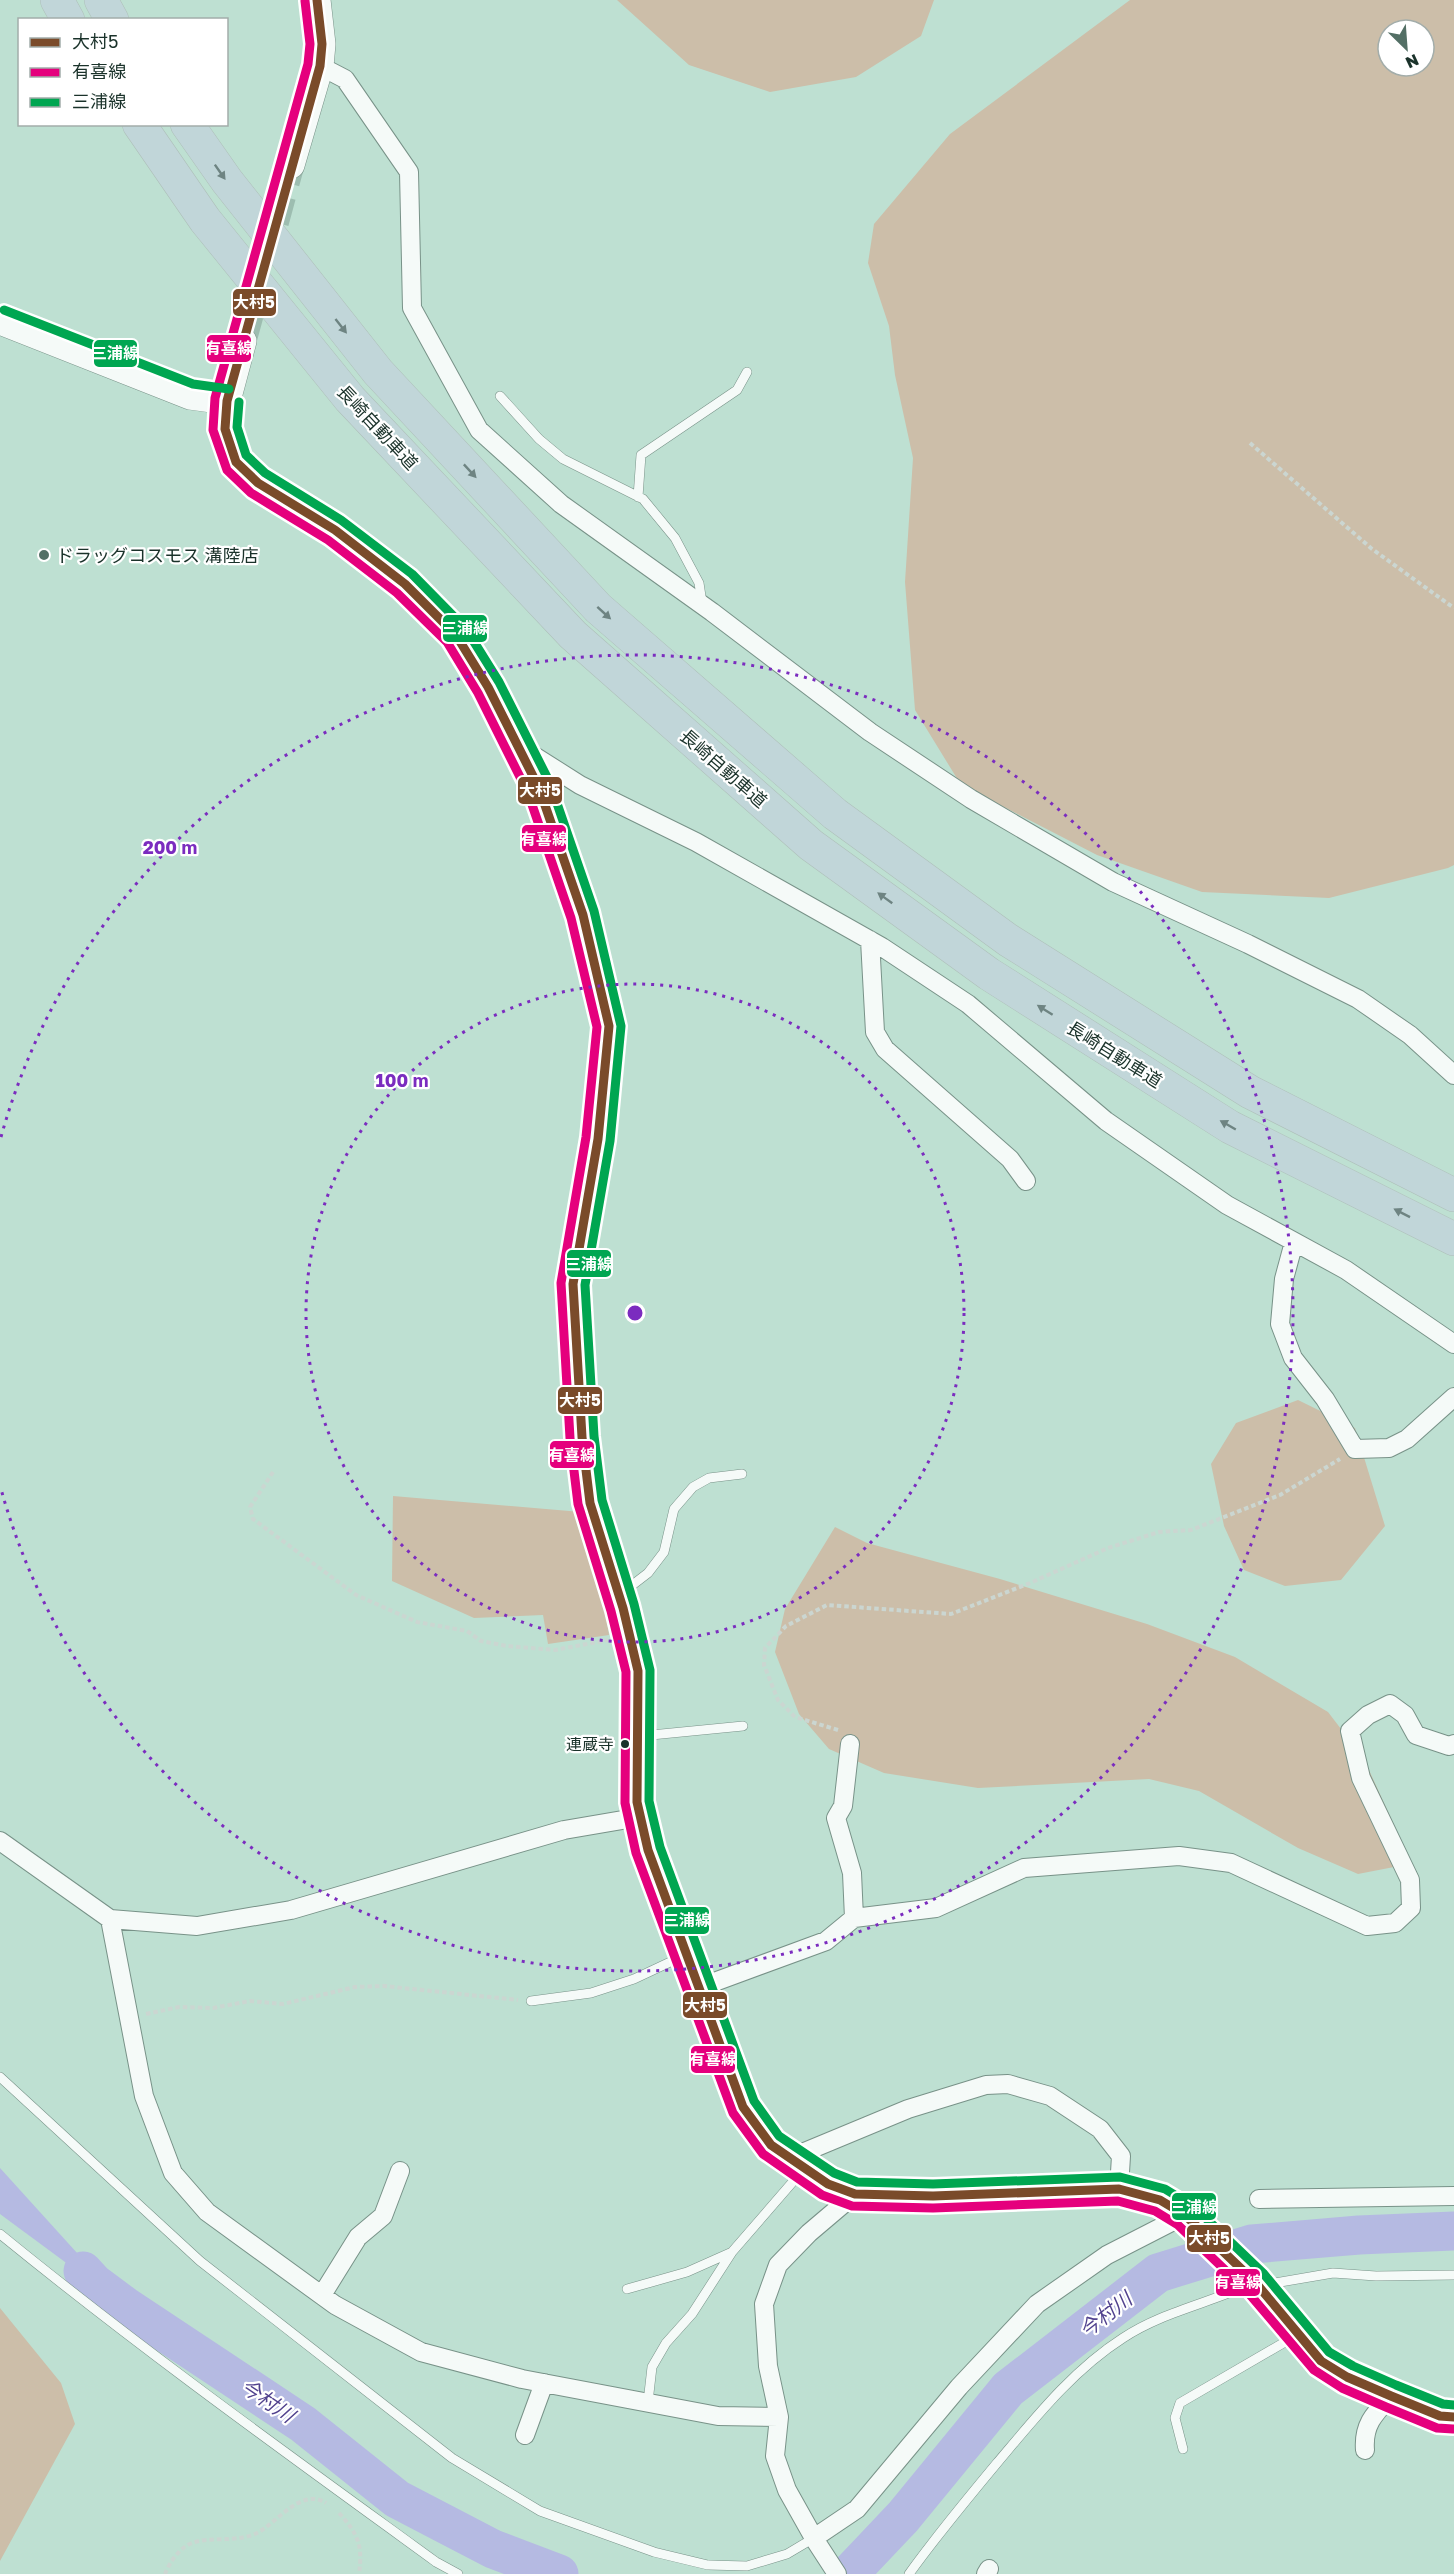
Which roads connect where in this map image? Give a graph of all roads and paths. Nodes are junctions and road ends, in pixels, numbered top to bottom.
1 (57, 0) edge
2 (101, 0) edge
3 (317, 0) edge
4 (67, 18) edge
5 (111, 18) edge
6 (320, 66) junction
7 (140, 126) edge
8 (188, 126) edge
9 (291, 165) tunnel mouth
10 (0, 321) edge
11 (243, 341) tunnel mouth
12 (747, 372) dead end
13 (500, 396) dead end
14 (227, 401) junction
15 (1250, 443) dead end
16 (638, 497) junction
17 (703, 605) junction
18 (1454, 608) edge
19 (518, 746) junction
20 (870, 940) junction
21 (1454, 1074) edge
22 (1026, 1181) dead end
23 (1454, 1195) edge
24 (1454, 1239) edge
25 (1294, 1242) junction
26 (1454, 1344) edge
27 (1454, 1397) edge
28 (1355, 1449) junction
29 (273, 1472) dead end
30 (742, 1474) dead end
31 (619, 1595) junction
32 (629, 1636) junction
33 (743, 1726) dead end
34 (639, 1736) junction
35 (850, 1744) joint
36 (1454, 1744) edge
37 (640, 1817) junction
38 (0, 1841) edge
39 (854, 1917) junction
40 (110, 1919) junction
41 (685, 1955) junction
42 (698, 1988) junction
43 (531, 2001) joint
44 (127, 2017) junction
45 (0, 2077) edge
46 (400, 2171) dead end
47 (808, 2171) junction
48 (1119, 2189) junction
49 (855, 2194) junction
50 (1454, 2196) edge
51 (1259, 2199) dead end
52 (1192, 2222) junction
53 (0, 2234) edge
54 (732, 2252) junction
55 (1454, 2275) edge
56 (1256, 2284) junction
57 (627, 2289) dead end
58 (322, 2295) junction
59 (1299, 2334) junction
60 (544, 2383) junction
61 (1391, 2396) junction
62 (648, 2402) junction
63 (779, 2417) junction
64 (1453, 2418) edge
65 (525, 2435) dead end
66 (1184, 2450) dead end
67 (1365, 2450) dead end
68 (815, 2539) junction
69 (165, 2574) edge
70 (359, 2574) edge
71 (458, 2574) edge
72 (837, 2574) edge
73 (909, 2574) edge

1 - 4 highway
2 - 5 highway
3 - 6 street
6 - 9 street
6 - 17 street
24 -> 7 highway, 長崎自動車道
8 -> 23 highway, 長崎自動車道
10 - 14 street
11 - 14 street
12 - 16 lane
13 - 16 lane
14 - 19 street
15 - 18 path
16 - 17 lane
17 - 21 street
19 - 20 street
19 - 31 street
20 - 22 street
20 - 25 street
25 - 26 street
25 - 28 street
27 - 28 street
28 - 35 path
29 - 32 path
30 - 31 lane
31 - 32 street
32 - 34 street
33 - 34 lane
34 - 37 street
35 - 39 street
36 - 39 street
37 - 40 street
37 - 41 street
38 - 40 street
39 - 42 street
40 - 44 street
41 - 42 street
41 - 43 lane
42 - 47 street
43 - 44 path
44 - 58 street
45 - 68 lane
46 - 58 street
47 - 48 street
47 - 49 street
47 - 54 lane
48 - 49 street
48 - 52 street
49 - 63 street
50 - 51 street
52 - 56 street
52 - 68 street
53 - 71 lane
54 - 57 lane
54 - 62 lane
55 - 56 lane
56 - 59 street
56 - 73 lane
58 - 60 street
59 - 61 street
59 - 66 lane
60 - 62 street
60 - 65 street
61 - 64 street
61 - 67 street
62 - 63 street
63 - 68 street
68 - 72 street
69 - 70 path

